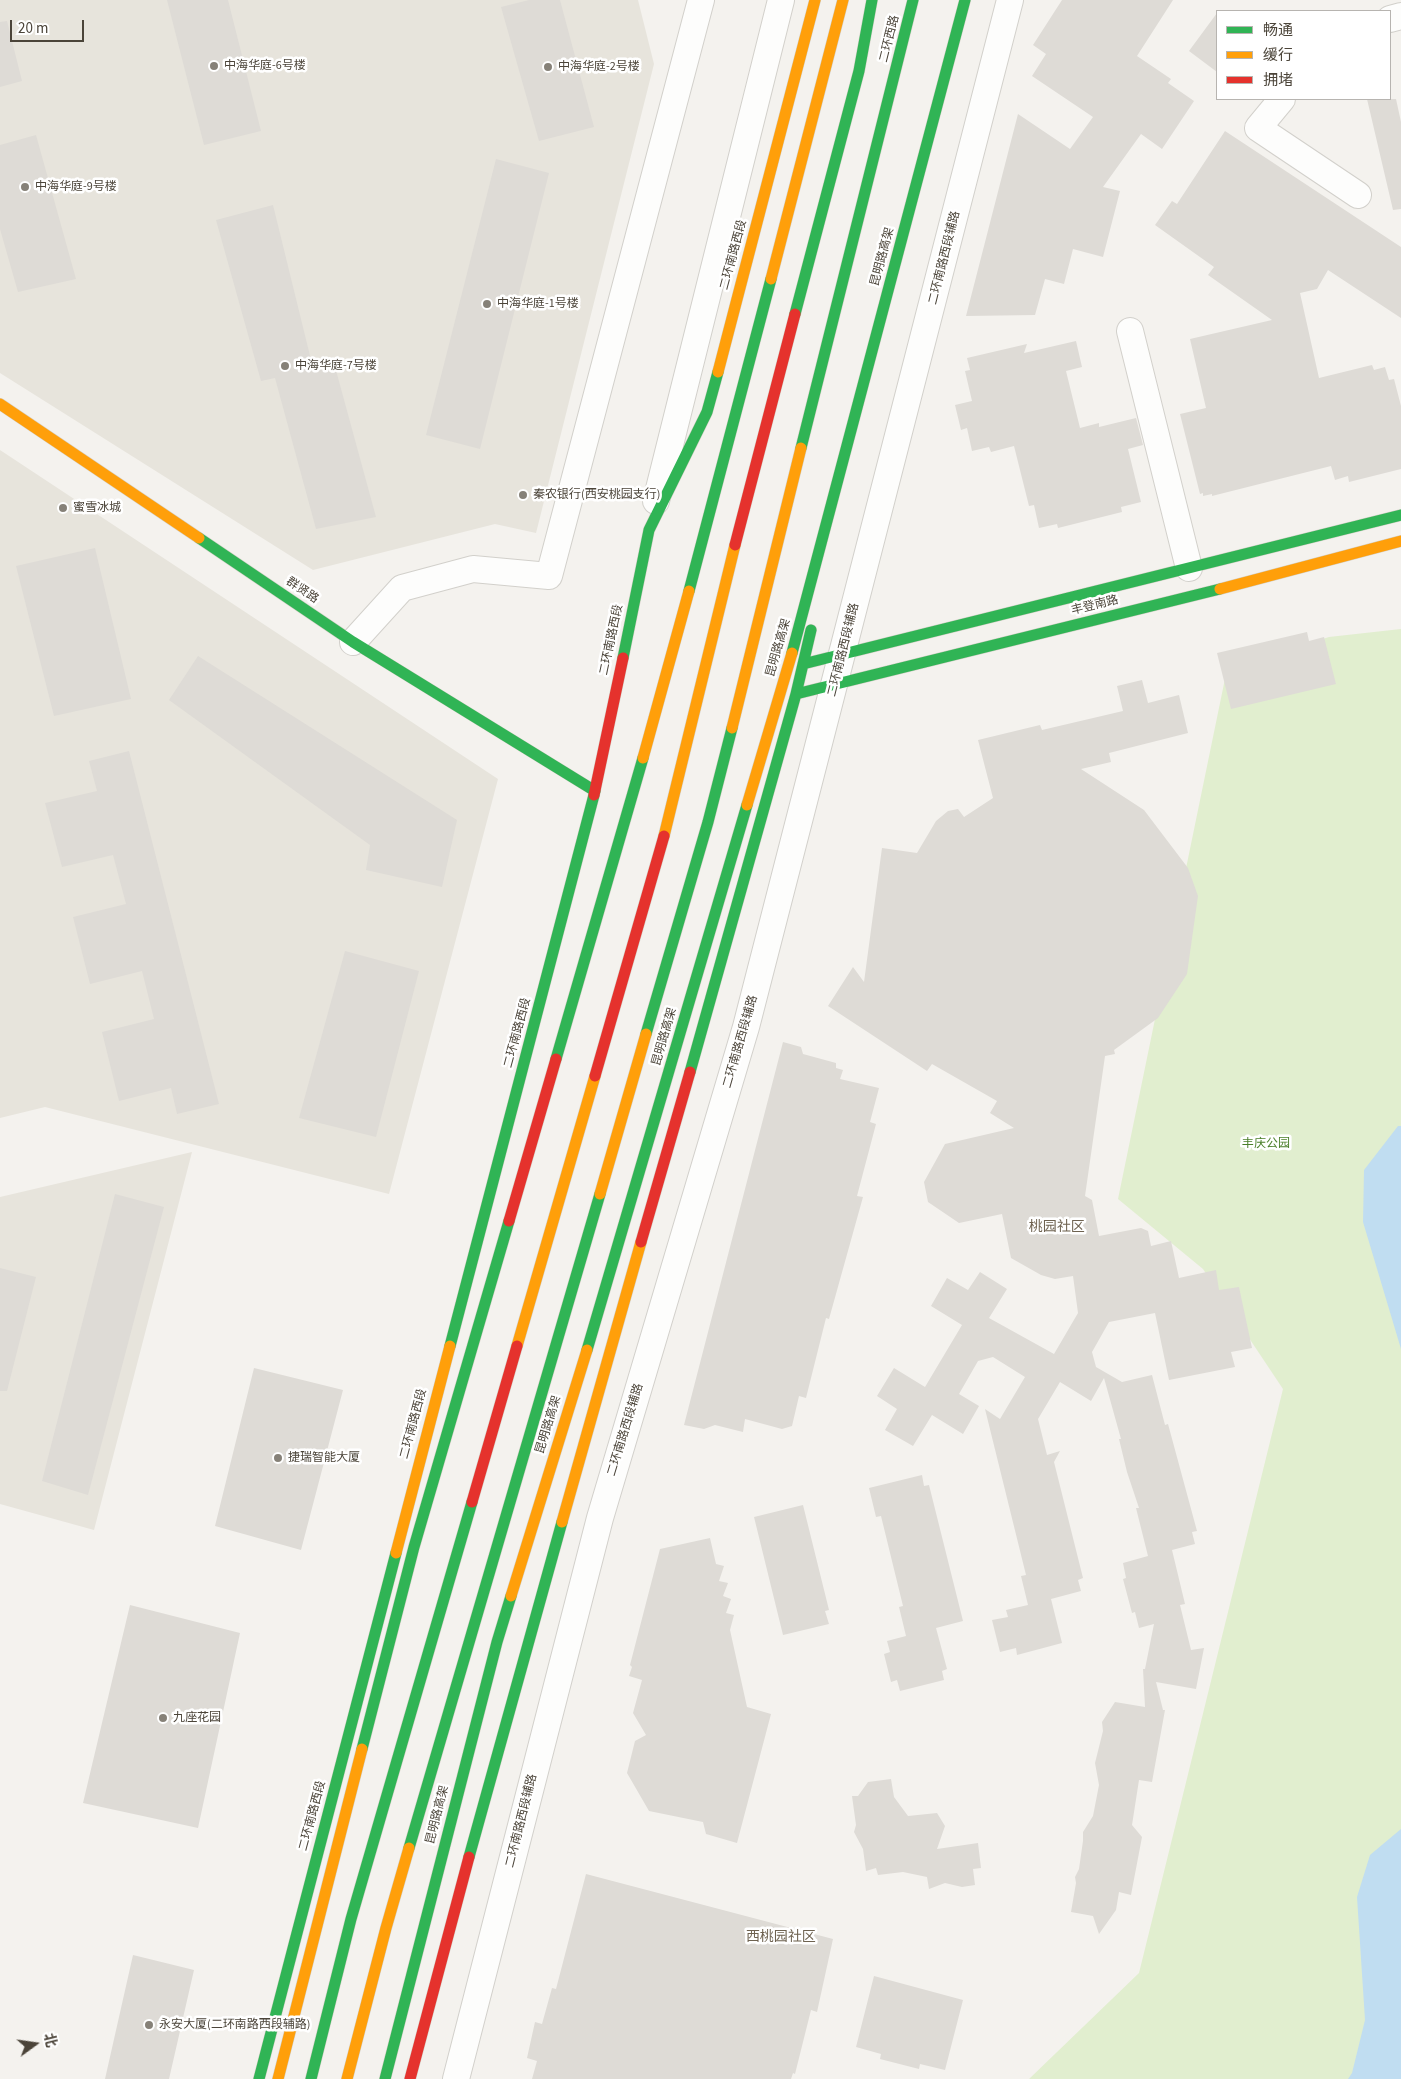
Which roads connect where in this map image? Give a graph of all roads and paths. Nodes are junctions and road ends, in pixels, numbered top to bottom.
1 (701, 0) edge
2 (781, 0) edge
3 (816, 0) edge
4 (843, 0) edge
5 (872, 0) edge
6 (914, 0) edge
7 (964, 0) edge
8 (970, 0) edge
9 (1010, 0) edge
10 (824, 28) dead end
11 (1281, 100) edge
12 (808, 129) junction
13 (1358, 195) dead end
14 (1130, 331) dead end
15 (0, 404) edge
16 (1401, 515) edge
17 (649, 530) junction
18 (1401, 541) edge
19 (1189, 568) junction
20 (822, 587) dead end
21 (815, 616) dead end
22 (354, 642) junction
23 (843, 654) junction
24 (803, 664) junction
25 (836, 684) junction
26 (796, 694) junction
27 (594, 791) junction
28 (259, 2079) edge
29 (278, 2079) edge
30 (311, 2079) edge
31 (346, 2079) edge
32 (385, 2079) edge
33 (410, 2079) edge
34 (456, 2079) edge

1 - 22 street
2 - 17 street
3 - 17 main road, 二环南路西段
4 - 12 main road
5 - 30 main road, 二环西路
6 - 31 main road, 二环西路
7 - 32 main road, 昆明路高架
8 - 20 main road
9 - 23 street, 二环南路西段辅路
10 - 12 main road
11 - 13 street
12 - 29 main road
14 - 19 street
15 - 22 main road, 群贤路
16 - 19 main road, 丰登南路
17 - 27 main road, 二环南路西段
18 - 25 main road, 丰登南路
19 - 23 main road, 丰登南路
21 - 24 main road
22 - 27 main road, 群贤路
23 - 24 main road, 丰登南路
23 - 25 street, 二环南路西段辅路
24 - 26 main road
25 - 26 main road, 丰登南路
25 - 34 street, 二环南路西段辅路
26 - 33 main road
27 - 28 main road, 二环南路西段

